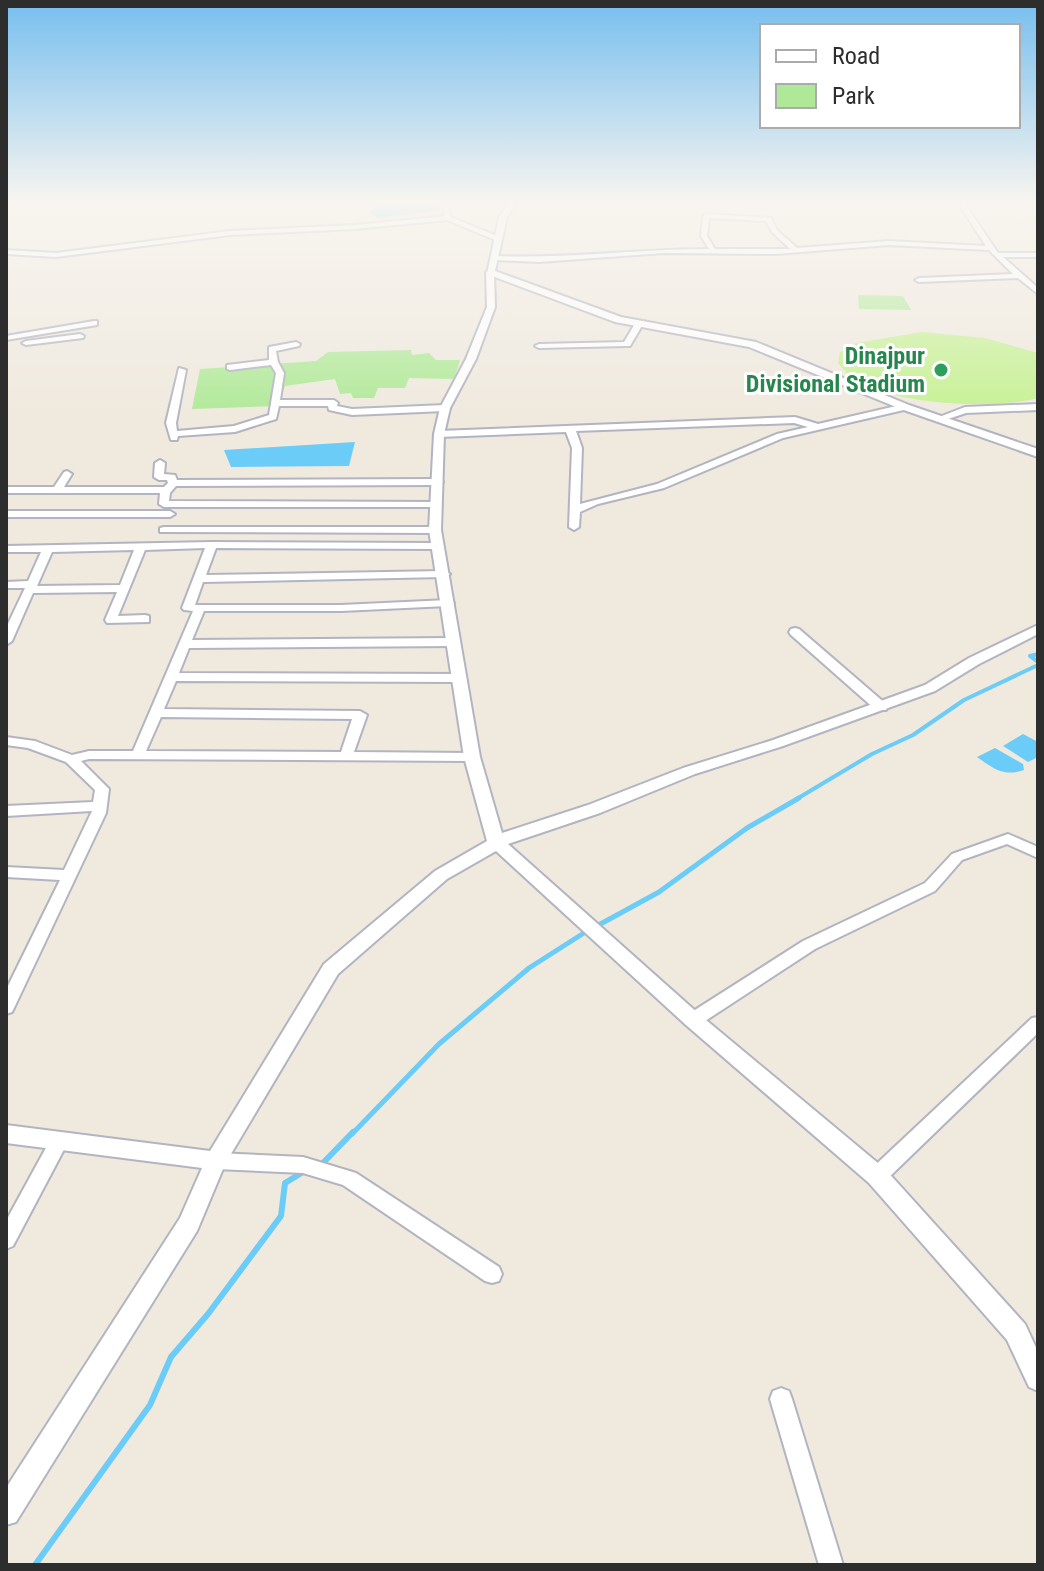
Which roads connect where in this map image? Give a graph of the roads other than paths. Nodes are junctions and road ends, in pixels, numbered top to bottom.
1 (490, 274) edge
2 (496, 274) edge
3 (1017, 276) joint
4 (919, 280) dead end
5 (1038, 292) edge
6 (94, 323) dead end
7 (639, 324) junction
8 (80, 336) dead end
9 (6, 338) edge
10 (296, 344) dead end
11 (6, 346) edge
12 (539, 346) dead end
13 (274, 362) junction
14 (230, 367) dead end
15 (182, 370) dead end
16 (277, 403) junction
17 (905, 407) junction
18 (1038, 407) edge
19 (445, 408) junction
20 (939, 419) junction
21 (815, 426) junction
22 (570, 429) junction
23 (439, 434) junction
24 (1038, 453) edge
25 (160, 463) dead end
26 (67, 474) dead end
27 (438, 482) junction
28 (170, 486) junction
29 (58, 489) junction
30 (6, 490) edge
31 (435, 504) junction
32 (172, 510) junction
33 (573, 511) junction
34 (6, 514) edge
35 (574, 527) dead end
36 (164, 530) junction
37 (435, 530) junction
38 (212, 545) junction
39 (158, 546) junction
40 (438, 546) junction
41 (141, 547) junction
42 (6, 549) edge
43 (48, 549) junction
44 (444, 574) junction
45 (199, 579) junction
46 (6, 585) edge
47 (30, 587) junction
48 (124, 588) junction
49 (448, 603) junction
50 (200, 608) junction
51 (12, 616) edge
52 (145, 619) dead end
53 (1038, 629) edge
54 (795, 632) dead end
55 (6, 641) edge
56 (454, 642) junction
57 (185, 644) junction
58 (171, 677) junction
59 (460, 678) junction
60 (881, 707) junction
61 (156, 713) junction
62 (6, 741) edge
63 (138, 755) junction
64 (346, 756) junction
65 (472, 757) junction
66 (71, 759) junction
67 (100, 806) junction
68 (6, 811) edge
69 (496, 842) junction
70 (1038, 853) edge
71 (6, 872) edge
72 (69, 875) junction
73 (6, 1008) edge
74 (693, 1020) junction
75 (1038, 1023) edge
76 (6, 1134) edge
77 (60, 1140) junction
78 (216, 1161) junction
79 (877, 1176) junction
80 (8, 1233) edge
81 (492, 1274) dead end
82 (1036, 1372) edge
83 (781, 1399) dead end
84 (6, 1512) edge
85 (831, 1565) edge

1 - 19 street
2 - 7 main road
3 - 4 street
3 - 5 street
6 - 9 street
7 - 12 street
7 - 17 main road
8 - 11 street
10 - 13 street
13 - 14 street
13 - 16 street
15 - 16 street
16 - 19 street
17 - 20 main road
17 - 21 street
18 - 20 street
19 - 23 street
20 - 24 main road
21 - 22 street
21 - 33 street
22 - 23 street
22 - 33 street
23 - 27 street
25 - 28 street
26 - 29 street
27 - 28 street
27 - 31 street
28 - 29 street
28 - 32 street
29 - 30 street
31 - 32 street
31 - 37 street
32 - 34 street
32 - 36 street
33 - 35 street
36 - 37 street
36 - 39 street
37 - 40 street
38 - 39 street
38 - 40 street
38 - 45 street
39 - 41 street
40 - 44 street
41 - 43 street
41 - 48 street
42 - 43 street
43 - 47 street
44 - 45 street
44 - 49 street
45 - 50 street
46 - 47 street
47 - 48 street
47 - 51 street
48 - 52 street
49 - 50 street
49 - 56 street
50 - 57 street
51 - 55 street
53 - 60 street
54 - 60 street
56 - 57 street
56 - 59 street
57 - 58 street
58 - 59 street
58 - 61 street
59 - 65 street
60 - 69 street
61 - 63 street
61 - 64 street
62 - 66 street
63 - 64 street
63 - 66 street
64 - 65 street
65 - 69 street
66 - 67 street
67 - 68 street
67 - 72 street
69 - 74 street
69 - 78 street
70 - 74 street
71 - 72 street
72 - 73 street
74 - 79 street
75 - 79 street
76 - 77 street
77 - 78 street
77 - 80 street
78 - 81 street
78 - 84 street
79 - 82 street
83 - 85 street

